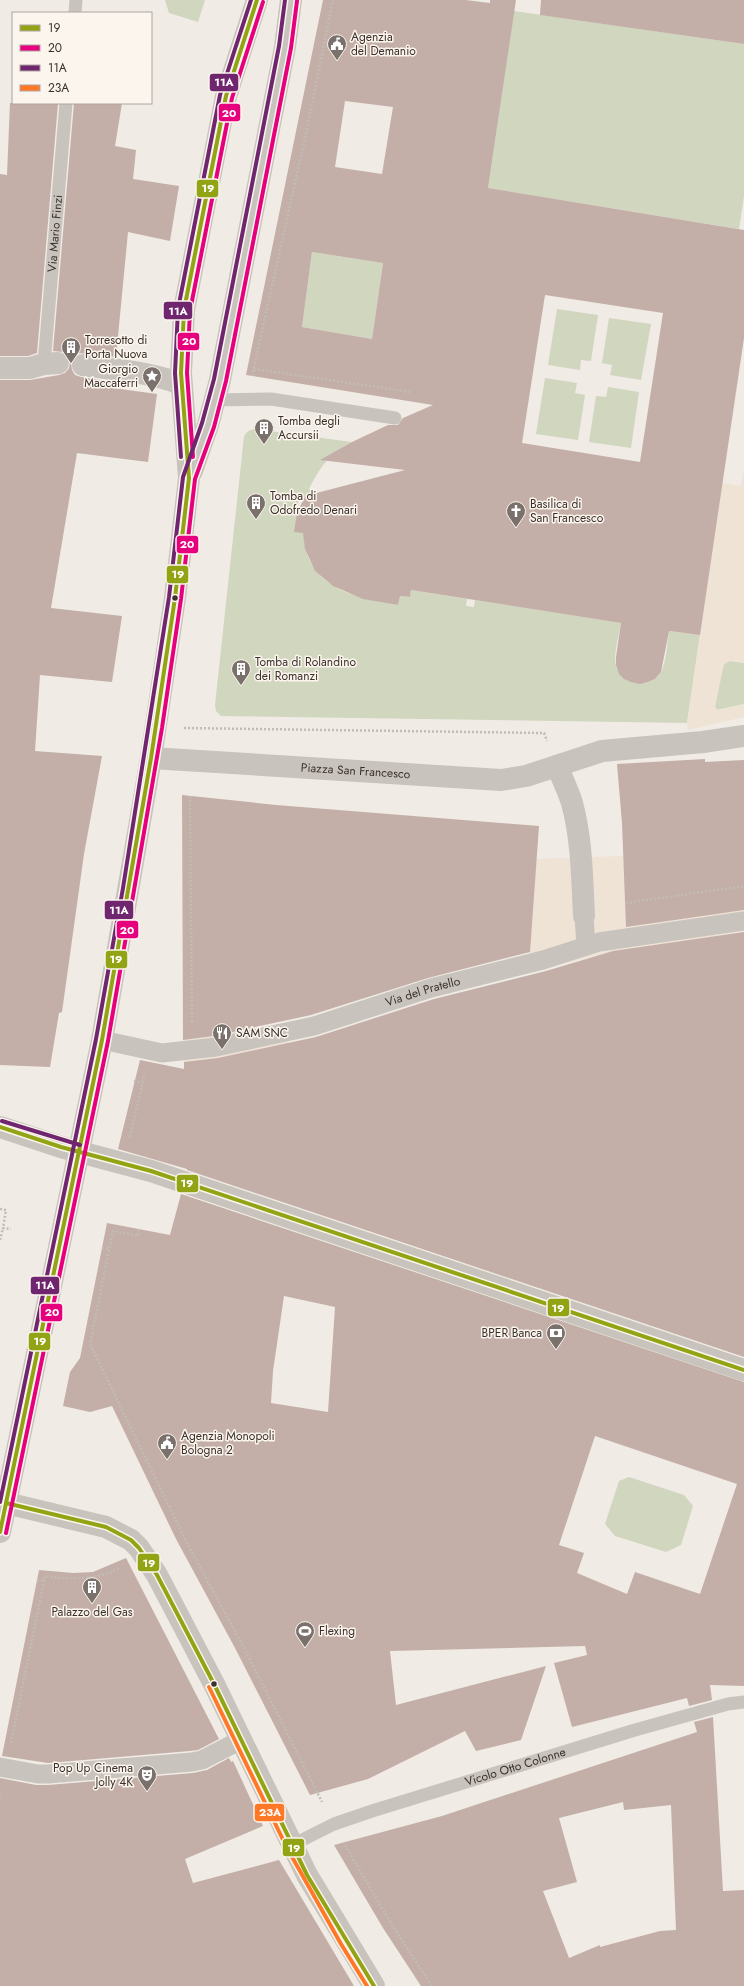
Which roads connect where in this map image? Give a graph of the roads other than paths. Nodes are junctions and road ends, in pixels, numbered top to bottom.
1 (76, 0) edge
2 (257, 0) edge
3 (292, 0) edge
4 (75, 12) edge
5 (66, 104) edge
6 (51, 364) joint
7 (84, 365) dead end
8 (0, 368) edge
9 (181, 384) junction
10 (215, 400) junction
11 (394, 418) dead end
12 (189, 478) junction
13 (744, 736) edge
14 (151, 758) junction
15 (557, 766) junction
16 (584, 916) joint
17 (744, 921) edge
18 (586, 946) junction
19 (102, 1040) junction
20 (0, 1127) edge
21 (78, 1151) junction
22 (744, 1370) edge
23 (6, 1503) junction
24 (0, 1532) edge
25 (744, 1702) edge
26 (241, 1740) junction
27 (0, 1767) edge
28 (292, 1845) junction
29 (374, 1986) edge

1 - 4 lane
2 - 9 street
3 - 10 street
5 - 6 lane, Via Mario Finzi
6 - 8 street
7 - 9 street
9 - 12 street
10 - 11 lane
10 - 12 street
12 - 14 street
13 - 15 street, Piazza San Francesco
14 - 15 street, Piazza San Francesco
14 - 19 street
15 - 16 street
16 - 18 street
17 - 18 street, Via del Pratello
18 - 19 street, Via del Pratello
19 - 21 street
20 - 21 street
21 - 22 street
21 - 23 street
23 - 24 street
23 - 26 street
25 - 28 lane, Vicolo Otto Colonne
26 - 27 street
26 - 28 street
28 - 29 street

